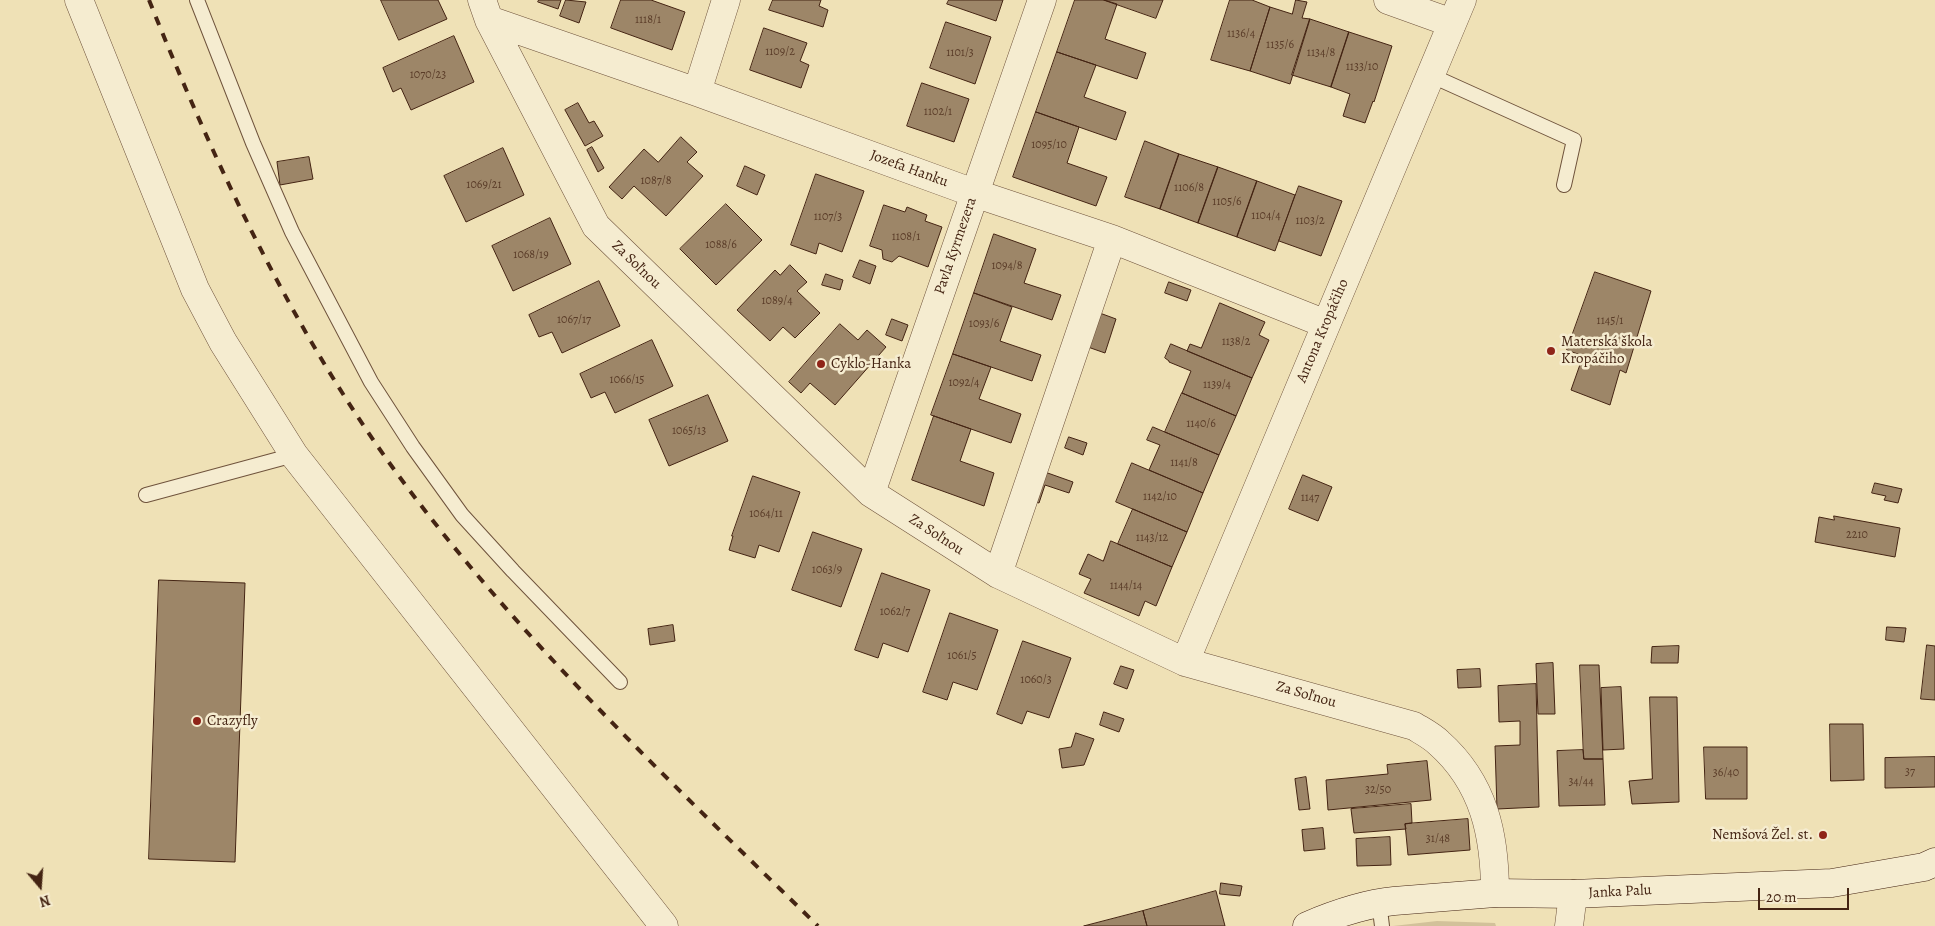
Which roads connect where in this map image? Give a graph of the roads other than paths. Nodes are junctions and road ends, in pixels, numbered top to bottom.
1 (79, 0) edge
2 (197, 0) edge
3 (726, 0) edge
4 (1042, 0) edge
5 (1388, 0) edge
6 (486, 10) edge
7 (1457, 11) edge
8 (1430, 75) junction
9 (697, 92) junction
10 (1564, 185) dead end
11 (974, 194) junction
12 (1112, 239) junction
13 (1326, 324) junction
14 (294, 455) junction
15 (871, 493) junction
16 (146, 496) dead end
17 (998, 574) junction
18 (1185, 662) junction
19 (620, 682) dead end
20 (1935, 862) edge
21 (1495, 893) junction
22 (1573, 894) junction
23 (1381, 914) edge
24 (1334, 921) edge
25 (664, 926) edge
26 (1306, 926) edge
27 (1569, 926) edge

1 - 14 street
2 - 19 lane
3 - 9 street
4 - 11 street, Pavla Kyrmezera
5 - 7 street
6 - 9 street, Jozefa Hanku
6 - 15 street, Za Soľnou
7 - 8 street, Antona Kropáčiho
8 - 10 lane
8 - 13 street, Antona Kropáčiho
9 - 11 street, Jozefa Hanku
11 - 12 street, Jozefa Hanku
11 - 15 street, Pavla Kyrmezera
12 - 13 street, Jozefa Hanku
12 - 17 street
13 - 18 street, Antona Kropáčiho
14 - 16 lane
14 - 25 street
15 - 17 street, Za Soľnou
17 - 18 street, Za Soľnou
18 - 21 street, Za Soľnou
20 - 22 street, Janka Palu
21 - 22 street, Janka Palu
21 - 23 street, Janka Palu
22 - 27 street
23 - 24 street, Janka Palu
24 - 26 street, Janka Palu

